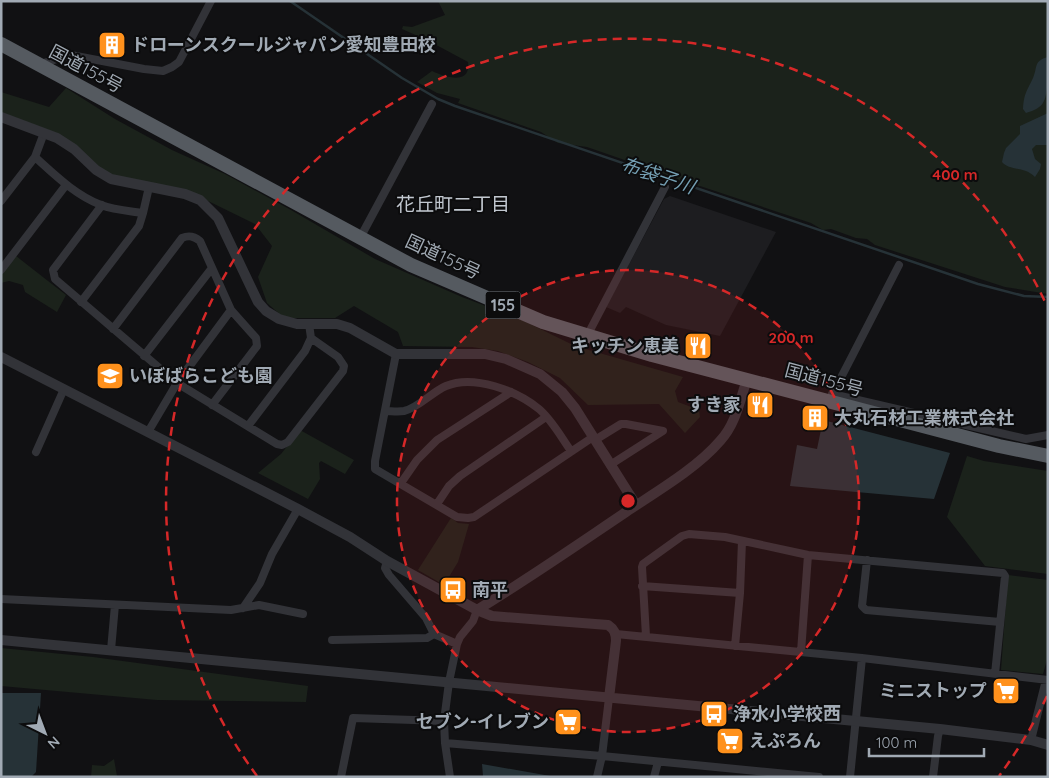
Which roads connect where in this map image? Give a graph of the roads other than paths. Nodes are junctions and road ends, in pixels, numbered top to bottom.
1 (211, 1) edge
2 (1, 44) edge
3 (38, 64) junction
4 (432, 104) dead end
5 (1, 117) edge
6 (44, 133) junction
7 (34, 157) junction
8 (66, 185) junction
9 (665, 187) dead end
10 (149, 188) junction
11 (1, 201) edge
12 (102, 205) junction
13 (143, 213) junction
14 (360, 238) junction
15 (899, 264) dead end
16 (212, 268) junction
17 (1, 270) edge
18 (81, 302) junction
19 (231, 310) junction
20 (309, 324) junction
21 (113, 329) junction
22 (586, 336) junction
23 (311, 338) junction
24 (396, 354) junction
25 (144, 356) junction
26 (1, 357) edge
27 (747, 379) junction
28 (177, 384) junction
29 (64, 389) junction
30 (511, 392) junction
31 (831, 398) junction
32 (212, 405) junction
33 (385, 411) junction
34 (546, 417) junction
35 (248, 426) junction
36 (148, 432) junction
37 (1048, 435) edge
38 (594, 439) junction
39 (571, 451) junction
40 (36, 452) dead end
41 (1048, 456) edge
42 (610, 465) junction
43 (401, 483) junction
44 (437, 504) junction
45 (636, 505) junction
46 (298, 509) junction
47 (742, 541) junction
48 (808, 555) junction
49 (867, 560) junction
50 (387, 561) junction
51 (642, 586) junction
52 (740, 593) junction
53 (1, 599) edge
54 (115, 605) junction
55 (243, 608) junction
56 (477, 610) junction
57 (303, 614) dead end
58 (1000, 622) junction
59 (434, 634) junction
60 (616, 634) junction
61 (646, 636) junction
62 (1, 640) edge
63 (332, 640) dead end
64 (457, 644) junction
65 (735, 646) junction
66 (111, 650) junction
67 (801, 652) junction
68 (862, 658) junction
69 (995, 674) junction
70 (1047, 680) edge
71 (449, 682) junction
72 (609, 698) junction
73 (444, 721) junction
74 (856, 722) junction
75 (940, 729) junction
76 (1031, 740) junction
77 (445, 744) junction
78 (1048, 745) edge
79 (602, 756) junction
80 (658, 762) junction
81 (793, 776) edge
82 (341, 777) edge
83 (450, 777) edge
84 (597, 777) edge
85 (654, 777) edge
86 (819, 777) edge
87 (850, 777) edge
88 (933, 777) edge

1 - 3 street
2 - 3 highway, 国道155号 / 155
3 - 14 highway, 国道155号 / 155
4 - 14 street
5 - 6 street
6 - 7 street
6 - 10 street
7 - 8 street
7 - 11 street
8 - 12 street
8 - 17 street
9 - 22 street
10 - 13 street
10 - 20 street
12 - 13 street
12 - 18 street
13 - 18 street
14 - 22 highway, 国道155号 / 155
15 - 31 street
16 - 19 street
16 - 21 street
16 - 25 street
18 - 21 street
19 - 28 street
19 - 32 street
20 - 23 street
20 - 24 street
21 - 25 street
22 - 27 highway, 国道155号 / 155
23 - 35 street
23 - 35 street
24 - 33 street
24 - 38 street
25 - 28 street
26 - 29 street
27 - 31 highway, 国道155号 / 155
27 - 45 street
28 - 32 street
28 - 36 street
29 - 36 street
29 - 40 street
30 - 33 street
30 - 34 street
30 - 43 street
31 - 37 street
31 - 41 highway, 国道155号 / 155
32 - 35 street
33 - 43 street
34 - 39 street
34 - 44 street
36 - 46 street
38 - 39 street
38 - 42 street
38 - 42 street
39 - 44 street
42 - 45 street
43 - 44 street
45 - 56 street
46 - 50 street
46 - 55 street
47 - 48 street
47 - 51 street
47 - 52 street
48 - 49 street
48 - 67 street
49 - 58 street
49 - 58 street
50 - 56 street
50 - 59 street
51 - 52 street
51 - 61 street
52 - 65 street
53 - 54 street
54 - 55 street
54 - 66 street
55 - 57 street
56 - 60 street
56 - 64 street
58 - 69 street
59 - 63 street
59 - 64 street
60 - 61 street
60 - 72 street
61 - 65 street
62 - 66 street
64 - 71 street
65 - 67 street
66 - 71 street
67 - 68 street
68 - 69 street
68 - 74 street
69 - 70 street
70 - 76 street
71 - 72 street
71 - 73 street
72 - 74 street
72 - 79 street
73 - 77 street
73 - 82 street
74 - 75 street
74 - 87 street
75 - 76 street
75 - 88 street
76 - 78 street
77 - 79 street
77 - 83 street
79 - 80 street
79 - 84 street
80 - 81 street
80 - 85 street
81 - 86 street

